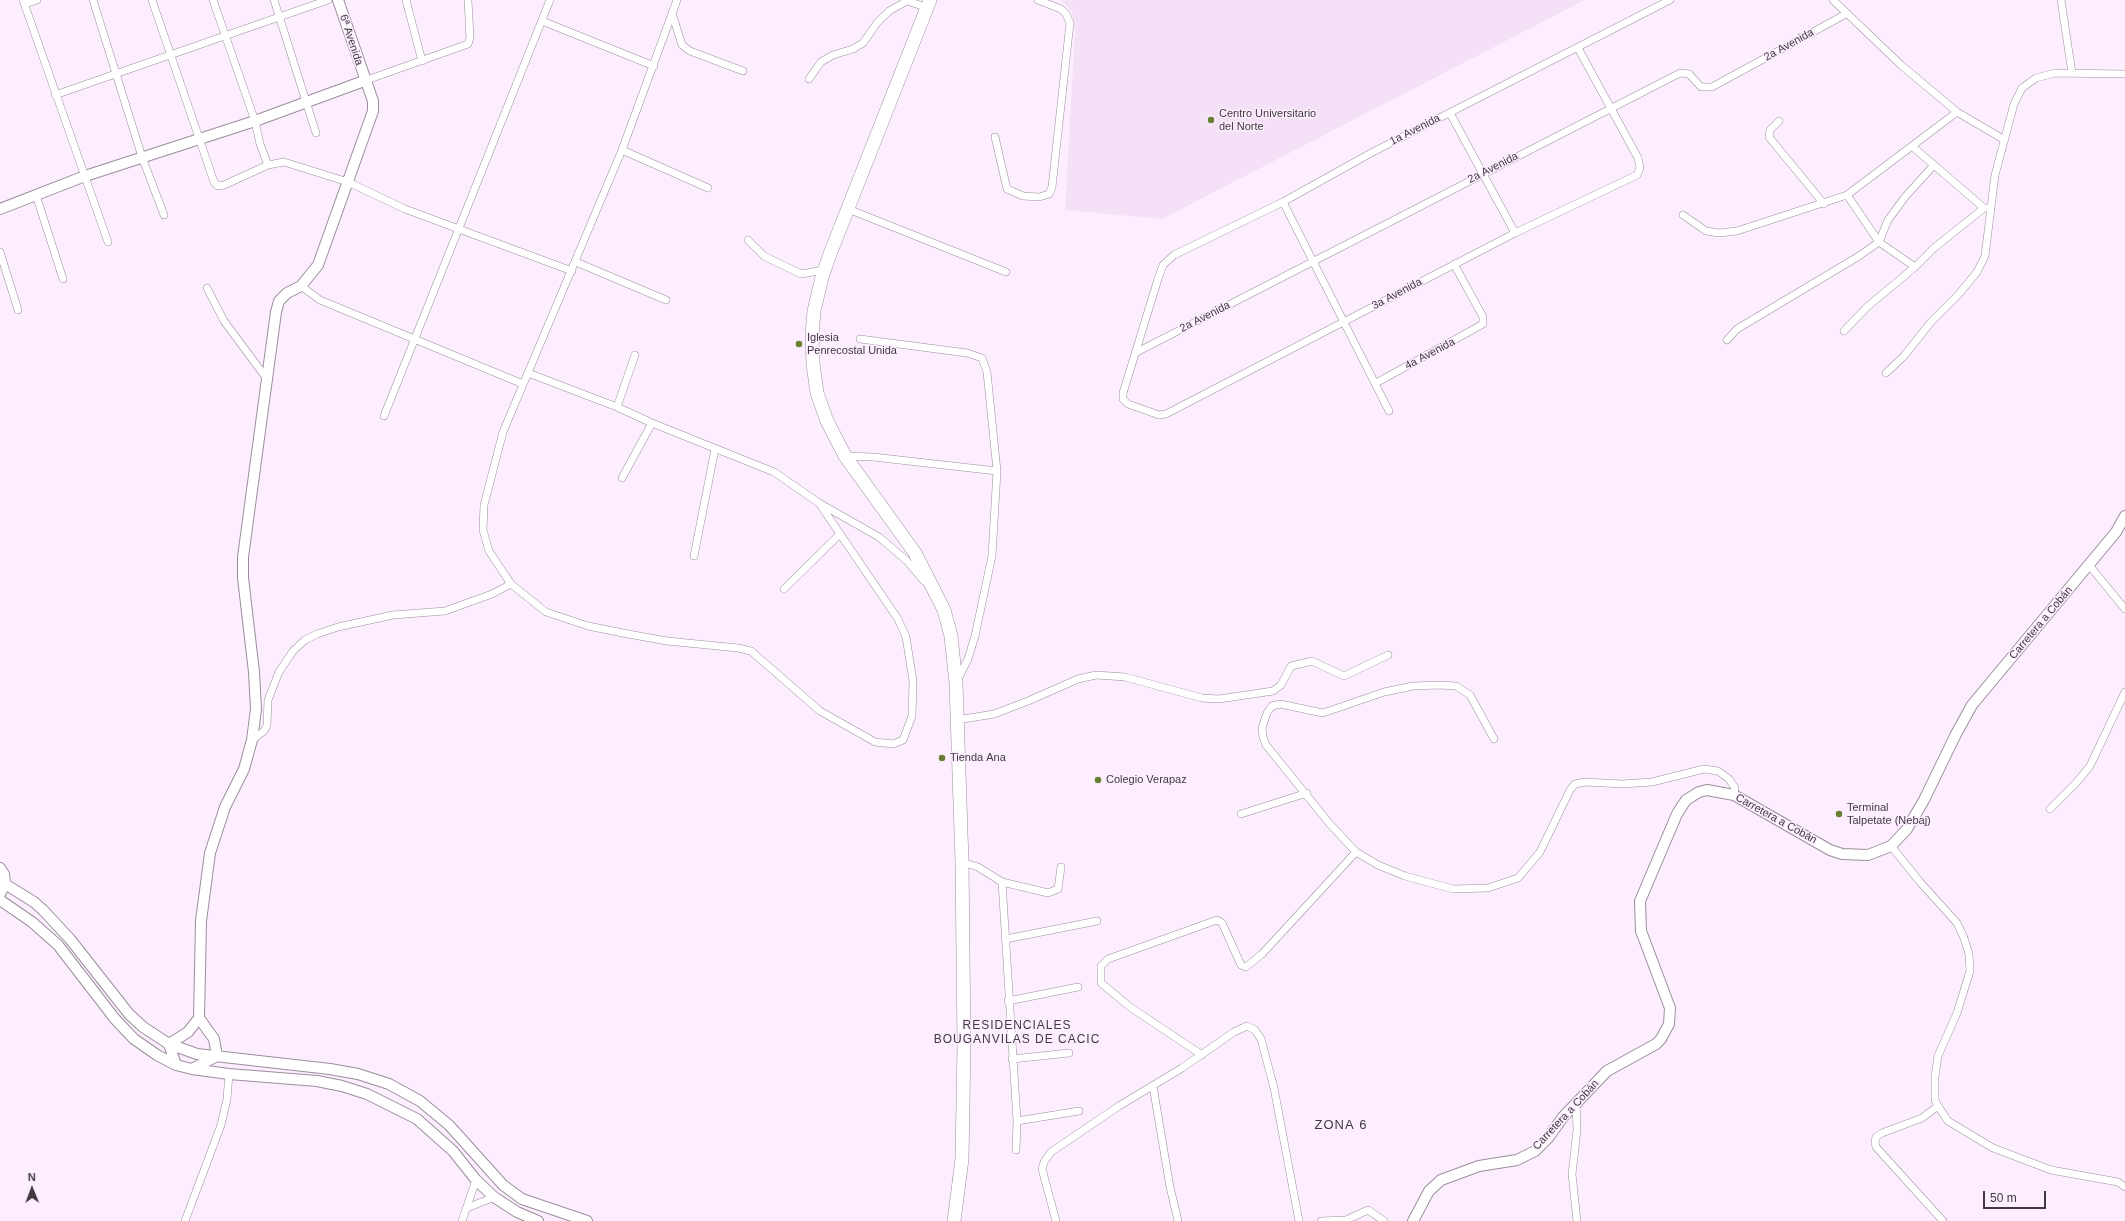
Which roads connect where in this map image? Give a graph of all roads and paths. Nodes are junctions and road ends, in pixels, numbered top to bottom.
1 (38, 0) edge
2 (93, 0) edge
3 (152, 0) edge
4 (213, 0) edge
5 (274, 0) edge
6 (328, 0) edge
7 (338, 0) edge
8 (406, 0) edge
9 (468, 0) edge
10 (550, 0) edge
11 (677, 0) edge
12 (906, 0) edge
13 (1038, 0) edge
14 (1670, 0) edge
15 (1833, 0) edge
16 (2061, 0) edge
17 (24, 2) edge
18 (929, 4) edge
19 (672, 13) junction
20 (1846, 14) junction
21 (280, 18) junction
22 (542, 21) junction
23 (226, 36) junction
24 (1578, 48) junction
25 (172, 55) junction
26 (422, 61) junction
27 (654, 66) junction
28 (743, 71) dead end
29 (2072, 72) junction
30 (118, 74) junction
31 (2125, 74) edge
32 (809, 79) dead end
33 (364, 81) junction
34 (55, 95) junction
35 (307, 101) junction
36 (1612, 107) junction
37 (1957, 112) junction
38 (1450, 113) junction
39 (255, 121) junction
40 (1779, 121) dead end
41 (316, 132) dead end
42 (995, 137) dead end
43 (200, 138) junction
44 (2003, 139) junction
45 (1913, 147) junction
46 (622, 150) junction
47 (142, 157) junction
48 (268, 165) junction
49 (1934, 165) junction
50 (1482, 173) junction
51 (85, 176) junction
52 (348, 182) junction
53 (708, 188) dead end
54 (36, 195) junction
55 (1847, 195) junction
56 (1283, 202) junction
57 (1824, 204) junction
58 (1986, 208) junction
59 (0, 209) edge
60 (848, 209) junction
61 (164, 215) dead end
62 (1684, 215) dead end
63 (458, 229) junction
64 (1515, 233) junction
65 (748, 240) dead end
66 (108, 242) dead end
67 (1879, 242) junction
68 (0, 252) edge
69 (576, 262) junction
70 (1312, 262) junction
71 (1454, 264) junction
72 (1915, 267) junction
73 (824, 270) junction
74 (572, 271) junction
75 (1006, 272) dead end
76 (63, 279) dead end
77 (300, 286) junction
78 (207, 288) dead end
79 (666, 300) dead end
80 (18, 310) dead end
81 (1345, 321) junction
82 (1844, 331) dead end
83 (860, 339) dead end
84 (414, 340) junction
85 (1726, 340) dead end
86 (1137, 352) junction
87 (635, 355) dead end
88 (528, 373) junction
89 (1886, 373) dead end
90 (267, 379) junction
91 (1376, 383) junction
92 (522, 384) junction
93 (617, 407) junction
94 (1389, 411) dead end
95 (384, 416) dead end
96 (652, 423) junction
97 (715, 449) junction
98 (845, 456) junction
99 (997, 471) junction
100 (622, 478) dead end
101 (819, 503) junction
102 (2125, 516) edge
103 (2121, 530) edge
104 (840, 534) junction
105 (694, 556) dead end
106 (2090, 565) junction
107 (511, 584) junction
108 (784, 588) dead end
109 (934, 592) junction
110 (2125, 608) edge
111 (1388, 655) dead end
112 (956, 683) junction
113 (2125, 692) edge
114 (957, 720) junction
115 (1494, 739) dead end
116 (252, 740) junction
117 (1307, 793) junction
118 (1734, 795) junction
119 (2050, 808) dead end
120 (1241, 814) dead end
121 (1891, 846) junction
122 (1356, 852) junction
123 (962, 862) junction
124 (1061, 867) dead end
125 (0, 868) edge
126 (1002, 882) junction
127 (5, 884) junction
128 (0, 894) edge
129 (0, 900) edge
130 (1097, 921) dead end
131 (1006, 939) junction
132 (1078, 987) dead end
133 (1008, 1001) junction
134 (199, 1018) junction
135 (170, 1044) junction
136 (1069, 1053) dead end
137 (1202, 1055) junction
138 (217, 1056) junction
139 (1012, 1059) junction
140 (176, 1065) junction
141 (192, 1069) junction
142 (229, 1074) junction
143 (1152, 1086) junction
144 (1576, 1104) junction
145 (1938, 1106) junction
146 (1079, 1111) dead end
147 (1017, 1121) junction
148 (1016, 1150) dead end
149 (476, 1180) junction
150 (2125, 1187) edge
151 (494, 1197) junction
152 (467, 1208) junction
153 (185, 1221) edge
154 (462, 1221) edge
155 (538, 1221) edge
156 (586, 1221) edge
157 (954, 1221) edge
158 (1056, 1221) edge
159 (1178, 1221) edge
160 (1299, 1221) edge
161 (1321, 1221) edge
162 (1384, 1221) edge
163 (1413, 1221) edge
164 (1577, 1221) edge
165 (1943, 1221) edge

1 - 17 street
2 - 30 street
3 - 25 street
4 - 23 street
5 - 21 street
6 - 21 street
7 - 33 street, 6ª Avenida
8 - 26 street
9 - 26 street
10 - 22 street
11 - 19 street
12 - 18 street
12 - 32 street
13 - 42 street
14 - 24 street, 1a Avenida
15 - 20 street
16 - 29 street
17 - 34 street
18 - 60 highway
19 - 27 street
19 - 28 street
20 - 36 street, 2a Avenida
20 - 37 street
21 - 23 street
21 - 35 street
22 - 27 street
22 - 63 street
23 - 25 street
23 - 39 street
24 - 36 street
24 - 38 street, 1a Avenida
25 - 30 street
25 - 43 street
26 - 33 street
27 - 46 street
29 - 31 street
29 - 44 street
30 - 34 street
30 - 47 street
33 - 35 street
33 - 52 street, 6ª Avenida
34 - 51 street
35 - 39 street
35 - 41 street
36 - 50 street, 2a Avenida
36 - 64 street, 3a Avenida
37 - 44 street
37 - 45 street
38 - 50 street
38 - 56 street, 1a Avenida
39 - 43 street
39 - 48 street
40 - 57 street
43 - 47 street
43 - 48 street
44 - 58 street
45 - 49 street
45 - 55 street
46 - 53 street
46 - 69 street
47 - 51 street
47 - 61 street
48 - 52 street
49 - 58 street
49 - 67 street
50 - 64 street
50 - 70 street, 2a Avenida
51 - 54 street
51 - 66 street
52 - 63 street
52 - 77 street, 6ª Avenida
54 - 59 street
54 - 76 street
55 - 57 street
55 - 67 street
56 - 70 street
56 - 86 street, 1a Avenida
57 - 62 street
58 - 72 street
58 - 89 street
60 - 73 highway
60 - 75 street
63 - 74 street
63 - 84 street
64 - 71 street, 3a Avenida
65 - 73 street
67 - 72 street
67 - 85 street
68 - 80 street
69 - 74 street
69 - 79 street
70 - 81 street
70 - 86 street, 2a Avenida
71 - 81 street, 3a Avenida
71 - 91 street, 4a Avenida
72 - 82 street
73 - 98 highway
74 - 88 street
77 - 84 street
77 - 90 street, 6ª Avenida
78 - 90 street
81 - 86 street, 3a Avenida
81 - 91 street
83 - 99 street
84 - 92 street
84 - 95 street
87 - 93 street
88 - 92 street
88 - 93 street
90 - 116 street, 6ª Avenida
91 - 94 street
92 - 107 street
93 - 96 street
96 - 97 street
96 - 100 street
97 - 101 street
97 - 105 street
98 - 99 street
98 - 109 highway
99 - 112 street
101 - 104 street
101 - 109 street
102 - 103 street, Carretera a Cobán
103 - 106 street, Carretera a Cobán
104 - 107 street
104 - 108 street
106 - 110 street
106 - 121 street, Carretera a Cobán
107 - 116 street
109 - 112 highway
111 - 114 street
112 - 114 highway
113 - 119 street
114 - 123 highway
115 - 117 street
116 - 134 street, 6ª Avenida
117 - 120 street
117 - 122 street
118 - 121 street, Carretera a Cobán
118 - 122 street
118 - 144 street, Carretera a Cobán
121 - 145 street
122 - 137 street
123 - 126 street
123 - 157 highway
124 - 126 street
125 - 127 street
126 - 131 street
127 - 128 street
127 - 135 street
129 - 140 street
130 - 131 street
131 - 133 street
132 - 133 street
133 - 139 street
134 - 135 street
134 - 138 street
135 - 138 street
135 - 140 street
136 - 139 street
137 - 143 street
137 - 160 street
138 - 141 street
138 - 156 street
139 - 147 street
140 - 141 street
141 - 142 street
142 - 149 street
142 - 153 street
143 - 158 street
143 - 159 street
144 - 163 street, Carretera a Cobán
144 - 164 street
145 - 150 street
145 - 165 street
146 - 147 street
147 - 148 street
149 - 151 street
149 - 152 street
151 - 152 street
151 - 155 street
152 - 154 street
161 - 162 street

